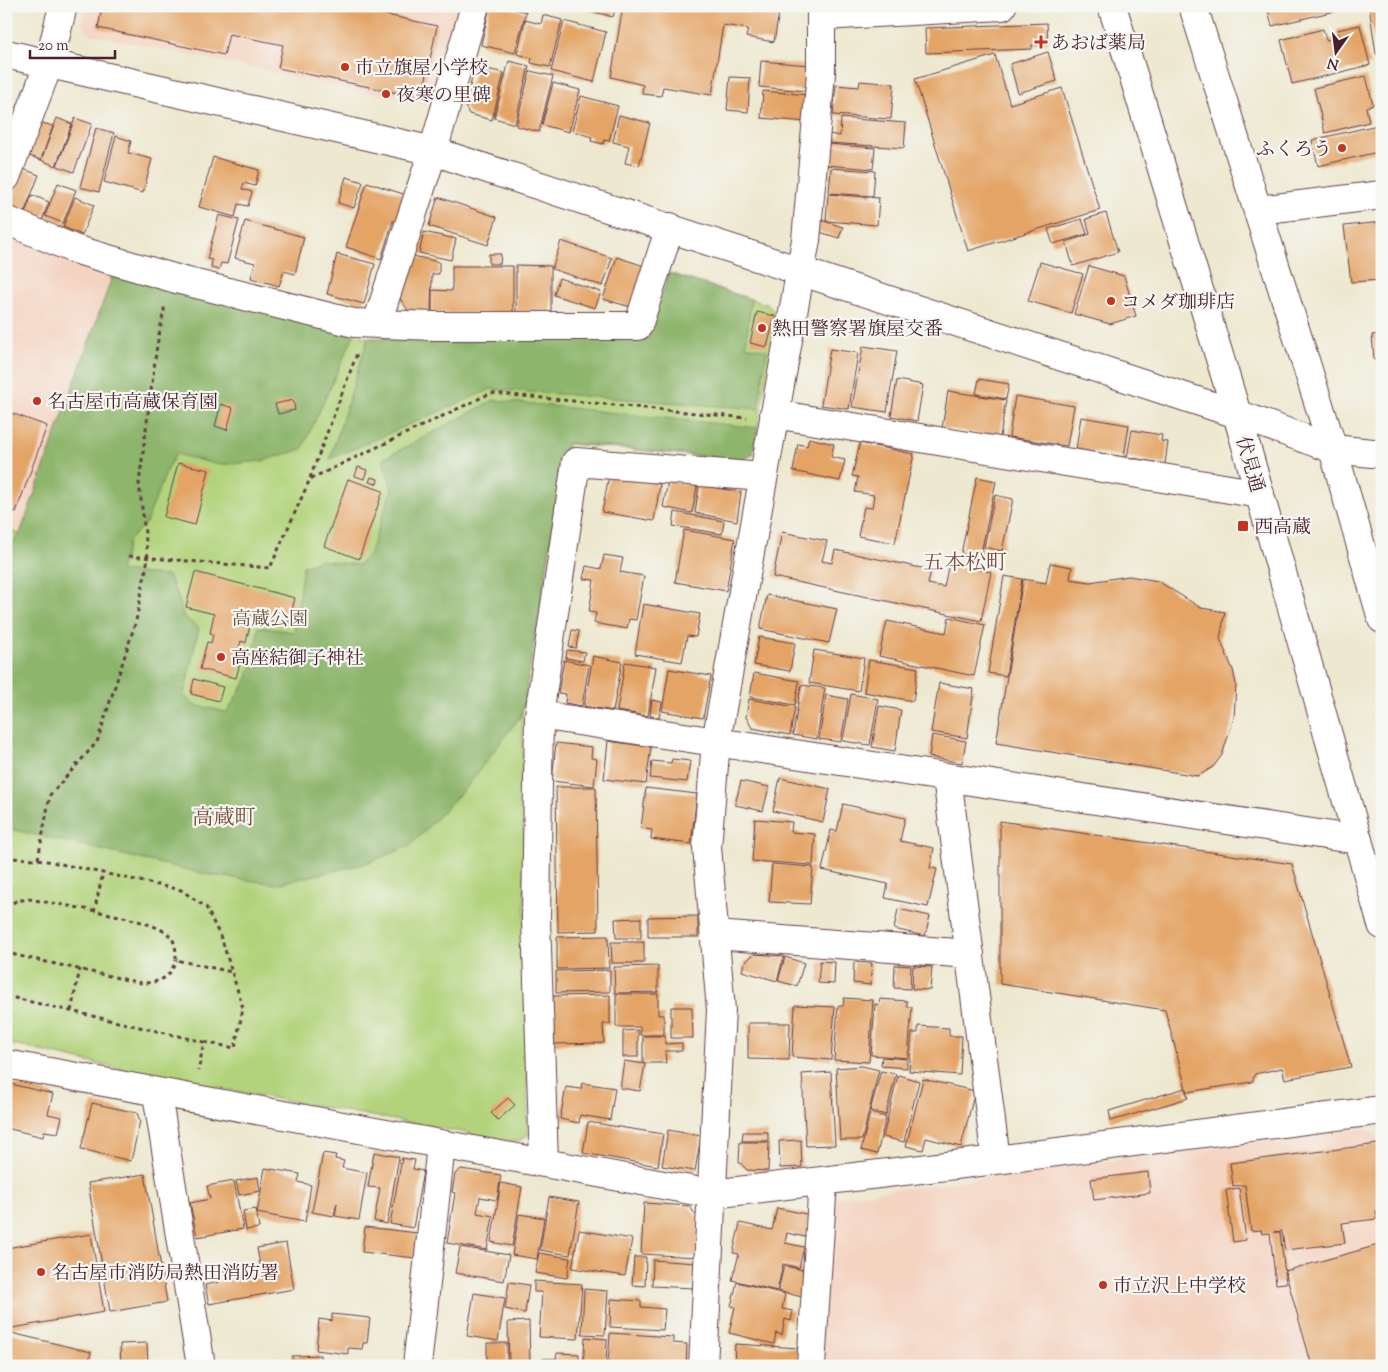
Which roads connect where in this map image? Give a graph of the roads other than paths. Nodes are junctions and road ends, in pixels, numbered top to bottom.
1 (64, 6) edge
2 (475, 6) edge
3 (1002, 6) edge
4 (1112, 6) edge
5 (1193, 6) edge
6 (822, 11) edge
7 (6, 54) edge
8 (49, 63) junction
9 (433, 151) junction
10 (6, 177) edge
11 (1382, 195) edge
12 (1258, 210) junction
13 (6, 220) edge
14 (670, 227) junction
15 (800, 269) junction
16 (372, 323) junction
17 (1237, 414) junction
18 (773, 417) junction
19 (1333, 449) junction
20 (1382, 454) edge
21 (763, 477) junction
22 (1260, 494) junction
23 (1382, 619) edge
24 (539, 715) junction
25 (716, 742) junction
26 (947, 777) junction
27 (1358, 840) junction
28 (1382, 925) edge
29 (715, 936) junction
30 (970, 954) junction
31 (6, 1064) edge
32 (157, 1094) junction
33 (1382, 1110) edge
34 (441, 1145) junction
35 (996, 1160) junction
36 (544, 1163) junction
37 (823, 1181) junction
38 (712, 1194) junction
39 (201, 1366) edge
40 (417, 1366) edge
41 (703, 1366) edge
42 (812, 1366) edge

1 - 8 main road
2 - 9 main road
3 - 6 main road
4 - 17 main road, 伏見通
5 - 12 main road
6 - 15 main road
7 - 8 main road
8 - 9 main road
8 - 10 main road
9 - 14 main road
9 - 16 main road
11 - 12 main road
12 - 19 main road
13 - 16 main road
14 - 15 main road
14 - 16 main road
15 - 17 main road
15 - 18 main road
17 - 19 main road
17 - 22 main road, 伏見通
18 - 21 main road
18 - 22 main road
19 - 20 main road
19 - 23 main road
21 - 24 main road
21 - 25 main road
22 - 27 main road, 伏見通
24 - 25 main road
24 - 36 main road
25 - 26 main road
25 - 29 main road
26 - 27 main road
26 - 30 main road
27 - 28 main road, 伏見通
29 - 30 main road
29 - 38 main road
30 - 35 main road
31 - 32 main road
32 - 34 main road
32 - 39 main road
33 - 35 main road
34 - 36 main road
34 - 40 main road
35 - 37 main road
36 - 38 main road
37 - 38 main road
37 - 42 main road
38 - 41 main road

